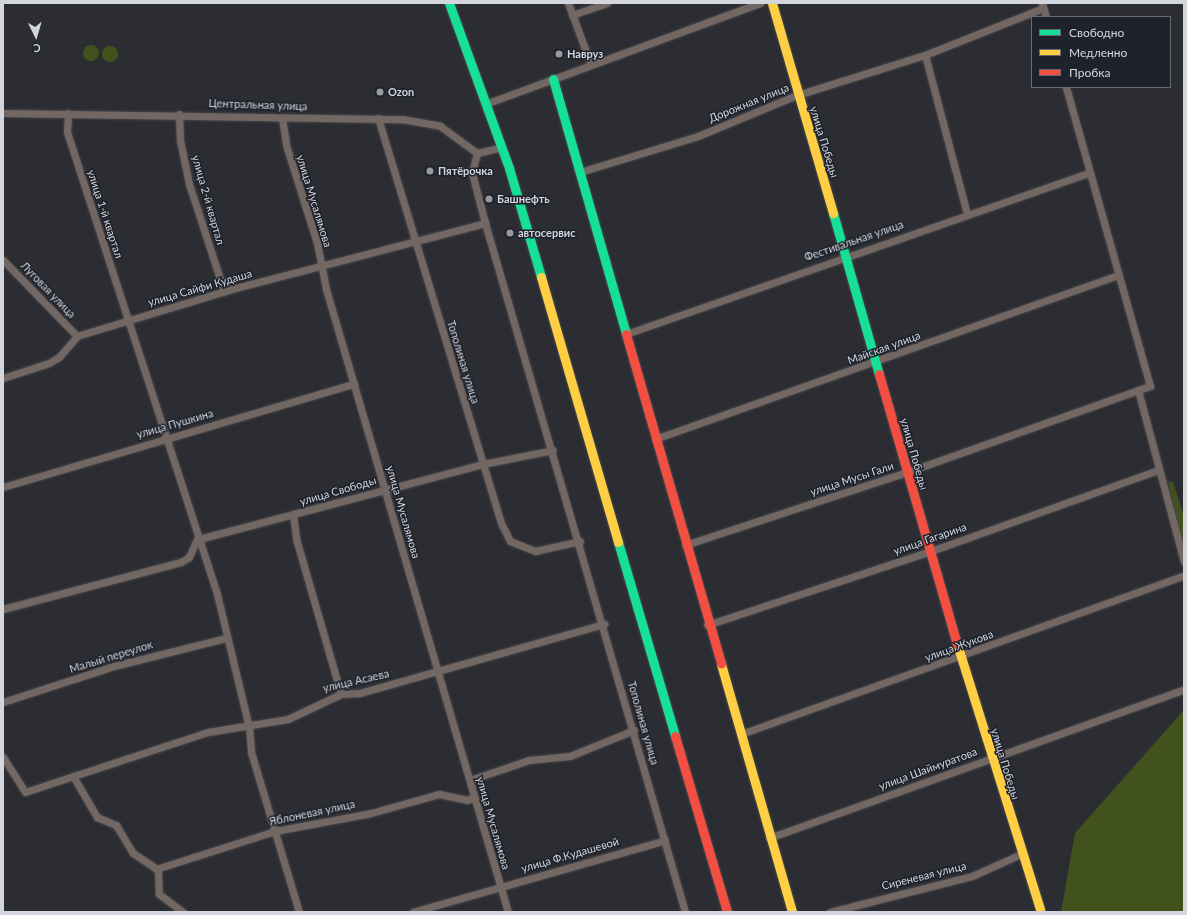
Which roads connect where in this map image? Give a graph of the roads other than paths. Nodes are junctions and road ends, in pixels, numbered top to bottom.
1 (449, 3) edge
2 (568, 3) edge
3 (607, 3) edge
4 (760, 3) edge
5 (772, 3) edge
6 (1043, 6) edge
7 (572, 15) junction
8 (1046, 16) edge
9 (925, 55) junction
10 (591, 65) junction
11 (553, 79) junction
12 (1066, 88) edge
13 (797, 95) junction
14 (488, 103) junction
15 (3, 113) edge
16 (68, 113) junction
17 (179, 114) junction
18 (282, 118) junction
19 (378, 118) junction
20 (502, 147) junction
21 (478, 153) junction
22 (580, 172) junction
23 (1090, 172) junction
24 (967, 214) junction
25 (485, 223) junction
26 (415, 242) junction
27 (845, 256) junction
28 (4, 263) edge
29 (321, 268) junction
30 (1119, 275) junction
31 (224, 291) junction
32 (128, 321) junction
33 (626, 334) junction
34 (77, 336) junction
35 (876, 363) junction
36 (3, 378) edge
37 (354, 384) junction
38 (1138, 390) junction
39 (166, 437) junction
40 (655, 439) junction
41 (553, 450) junction
42 (483, 464) junction
43 (1159, 470) junction
44 (907, 472) junction
45 (3, 487) edge
46 (385, 489) junction
47 (293, 515) junction
48 (198, 538) junction
49 (580, 541) junction
50 (685, 545) junction
51 (930, 552) junction
52 (1184, 562) edge
53 (1184, 575) edge
54 (3, 609) edge
55 (604, 624) junction
56 (707, 625) junction
57 (226, 638) junction
58 (961, 658) junction
59 (438, 670) junction
60 (1184, 689) edge
61 (340, 694) junction
62 (3, 702) edge
63 (248, 727) junction
64 (634, 730) junction
65 (741, 734) junction
66 (3, 757) edge
67 (990, 758) junction
68 (73, 776) junction
69 (470, 780) junction
70 (474, 797) junction
71 (275, 831) junction
72 (769, 838) junction
73 (665, 840) junction
74 (1021, 854) junction
75 (156, 869) junction
76 (500, 887) junction
77 (1040, 909) dead end
78 (183, 912) edge
79 (299, 912) edge
80 (413, 912) edge
81 (508, 912) edge
82 (685, 912) edge
83 (727, 912) edge
84 (792, 912) edge
85 (830, 912) edge

1 - 14 street
2 - 7 street
3 - 7 street
4 - 10 street
5 - 13 street, улица Победы
6 - 8 street
6 - 9 street, Дорожная улица
7 - 10 street
9 - 13 street, Дорожная улица
9 - 24 street
10 - 11 street
11 - 14 street
11 - 22 street
12 - 23 street
13 - 22 street, Дорожная улица
13 - 27 street, улица Победы
14 - 20 street
15 - 16 street, Центральная улица
16 - 17 street, Центральная улица
16 - 32 street, улица 1-й квартал
17 - 18 street, Центральная улица
17 - 31 street, улица 2-й квартал
18 - 19 street, Центральная улица
18 - 29 street, улица Мусалямова
19 - 21 street, Центральная улица
19 - 26 street, Тополиная улица
20 - 21 street
20 - 83 street
21 - 25 street, Тополиная улица
22 - 33 street
23 - 24 street, Фестивальная улица
23 - 30 street
24 - 27 street, Фестивальная улица
25 - 26 street, улица Сайфи Кудаша
25 - 41 street, Тополиная улица
26 - 29 street, улица Сайфи Кудаша
26 - 42 street, Тополиная улица
27 - 33 street, Фестивальная улица
27 - 35 street, улица Победы
28 - 34 street, Луговая улица
29 - 31 street, улица Сайфи Кудаша
29 - 37 street, улица Мусалямова
30 - 35 street, Майская улица
30 - 38 street
31 - 32 street, улица Сайфи Кудаша
32 - 34 street, улица Сайфи Кудаша
32 - 39 street, улица 1-й квартал
33 - 40 street
34 - 36 street
35 - 40 street, Майская улица
35 - 44 street, улица Победы
37 - 39 street, улица Пушкина
37 - 46 street, улица Мусалямова
38 - 43 street
38 - 44 street, улица Мусы Гали
39 - 45 street, улица Пушкина
39 - 48 street, улица 1-й квартал
40 - 50 street
41 - 42 street, улица Свободы
41 - 49 street, Тополиная улица
42 - 46 street, улица Свободы
42 - 49 street, Тополиная улица
43 - 51 street, улица Гагарина
43 - 52 street
44 - 50 street, улица Мусы Гали
44 - 51 street, улица Победы
46 - 47 street, улица Свободы
46 - 59 street, улица Мусалямова
47 - 48 street, улица Свободы
47 - 61 street
48 - 54 street
48 - 57 street, улица 1-й квартал
49 - 55 street, Тополиная улица
50 - 56 street
51 - 56 street, улица Гагарина
51 - 58 street, улица Победы
53 - 58 street, улица Жукова
55 - 59 street, улица Асаева
55 - 64 street, Тополиная улица
56 - 65 street
57 - 62 street, Малый переулок
57 - 63 street, улица 1-й квартал
58 - 65 street, улица Жукова
58 - 67 street, улица Победы
59 - 61 street, улица Асаева
59 - 69 street, улица Мусалямова
60 - 67 street, улица Шаймуратова
61 - 63 street, улица Асаева
63 - 68 street, улица Асаева
63 - 71 street, улица 1-й квартал
64 - 69 street
64 - 73 street, Тополиная улица
65 - 72 street
66 - 68 street, улица Асаева
67 - 72 street, улица Шаймуратова
67 - 74 street, улица Победы
68 - 75 street
69 - 70 street, улица Мусалямова
70 - 71 street, Яблоневая улица
70 - 76 street, улица Мусалямова
71 - 75 street, Яблоневая улица
71 - 79 street, улица 1-й квартал
72 - 84 street
73 - 76 street, улица Ф.Кудашевой
73 - 82 street, Тополиная улица
74 - 77 street, улица Победы
74 - 85 street, Сиреневая улица
75 - 78 street
76 - 80 street, улица Ф.Кудашевой
76 - 81 street, улица Мусалямова

